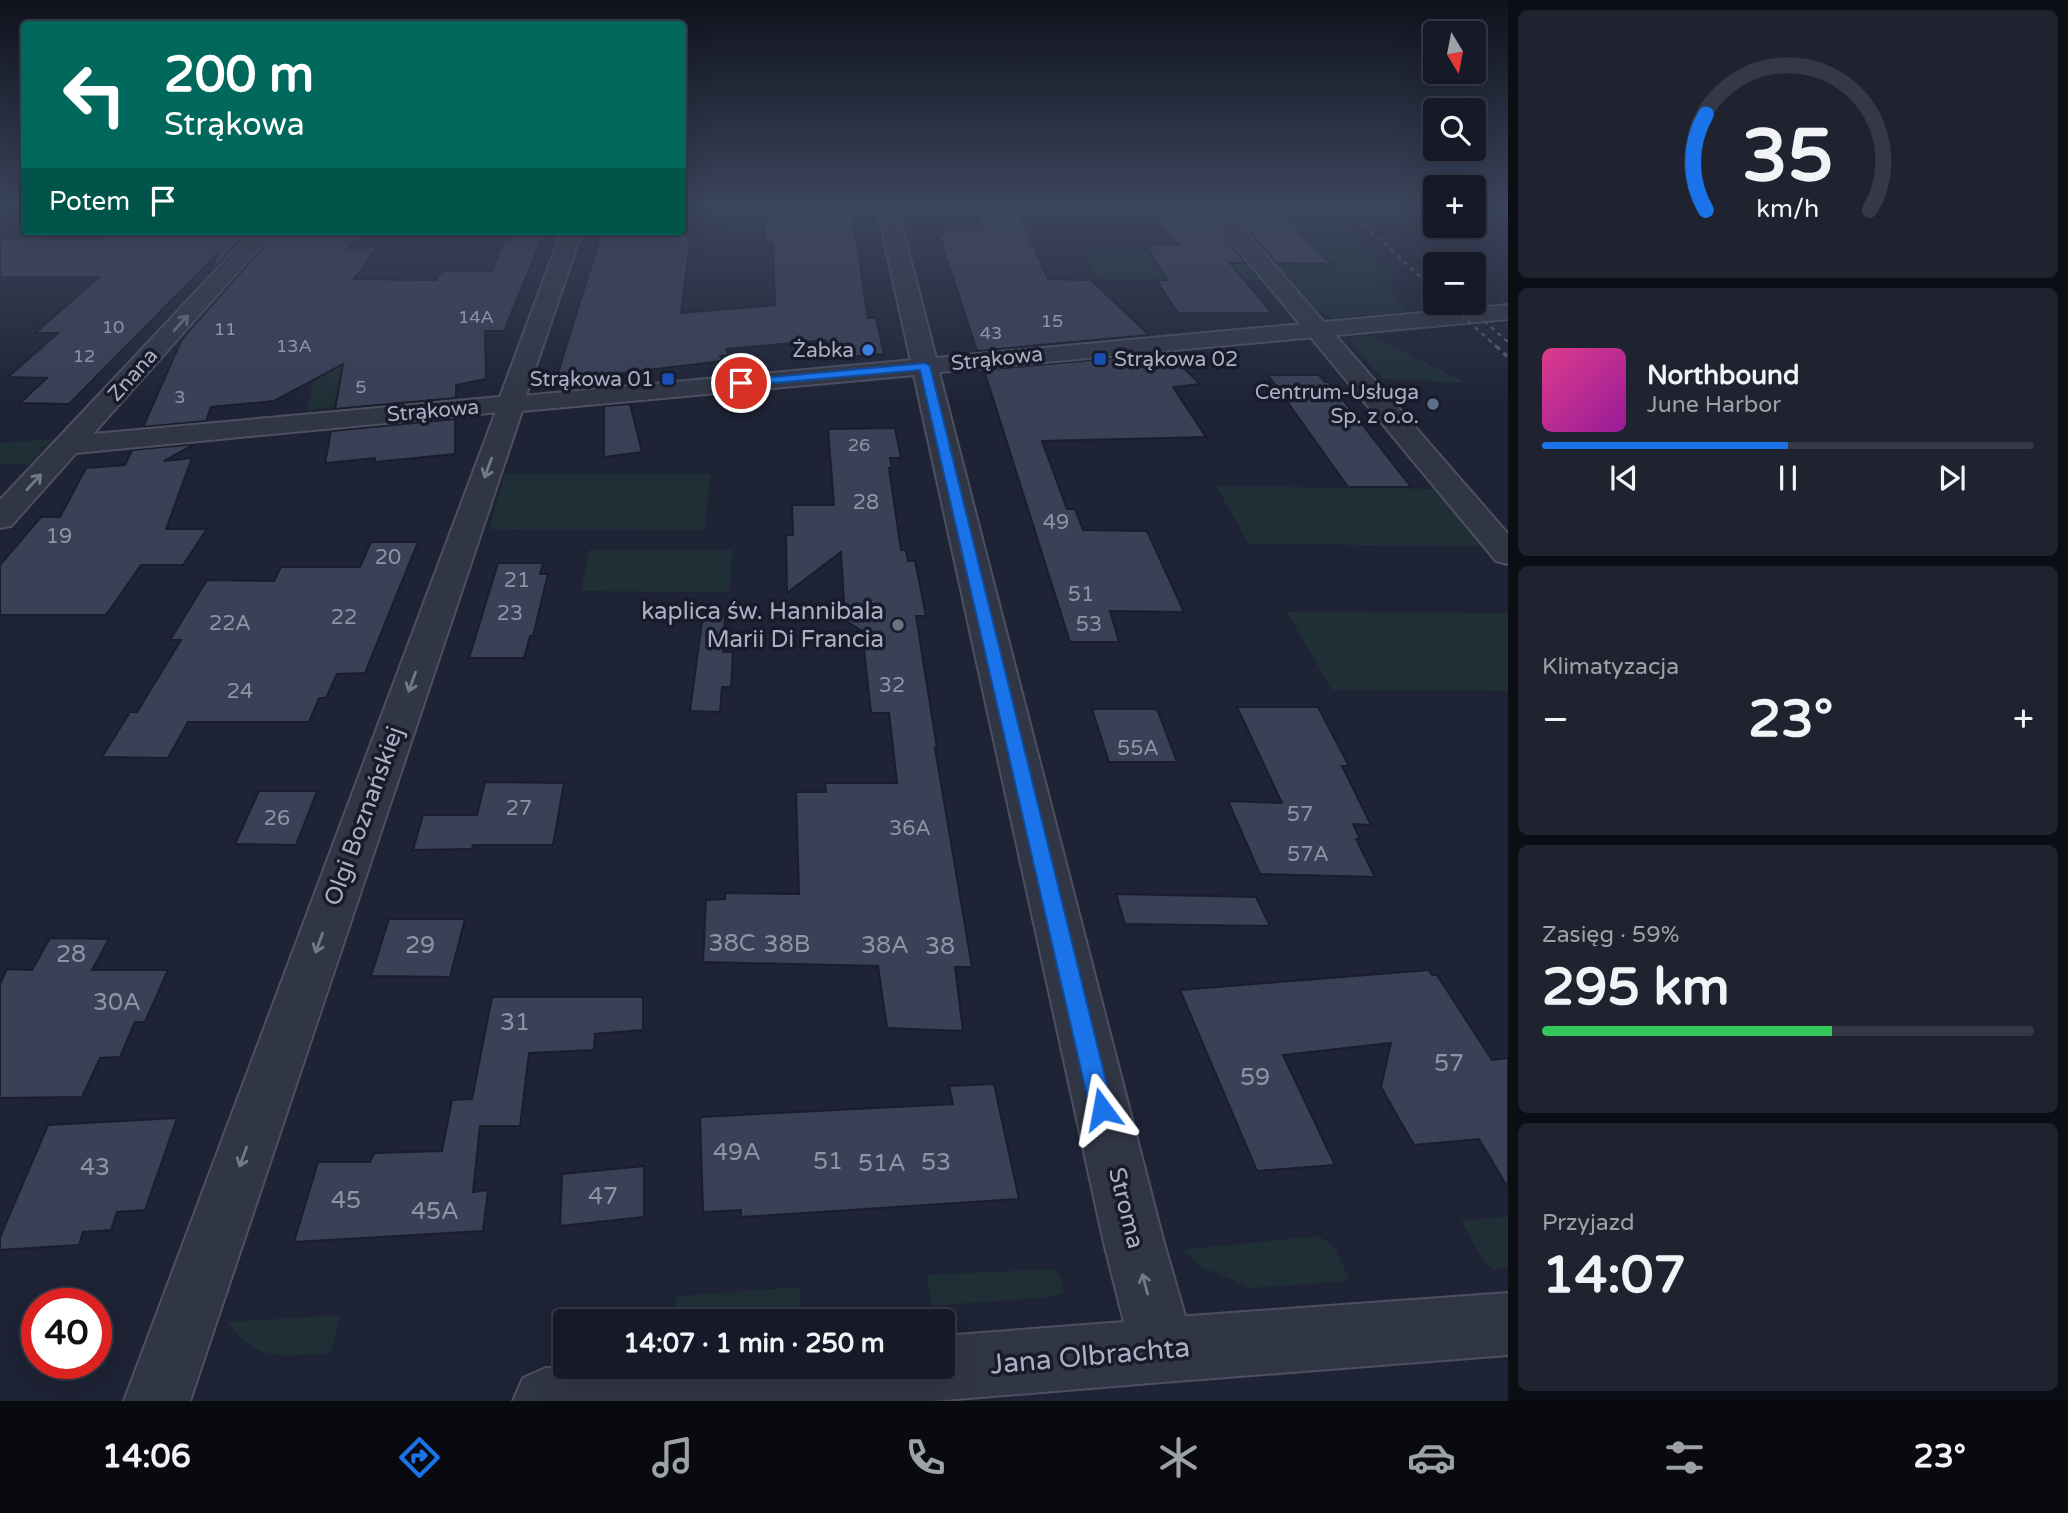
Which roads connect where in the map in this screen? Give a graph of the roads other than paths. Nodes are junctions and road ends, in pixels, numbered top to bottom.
1 (226, 272) edge
2 (557, 272) edge
3 (903, 272) edge
4 (1269, 272) edge
5 (1508, 312) edge
6 (1317, 328) junction
7 (925, 366) junction
8 (511, 404) junction
9 (69, 446) junction
10 (0, 519) edge
11 (1508, 554) edge
12 (1508, 1324) edge
13 (1163, 1350) junction
14 (157, 1401) edge
15 (546, 1401) edge

9 -> 1 street, Znana
2 - 8 street, Olgi Boznańskiej
3 - 7 street, Stroma
4 - 6 street
5 - 6 street, Strąkowa
6 - 7 street, Strąkowa
6 - 11 street
7 - 8 street, Strąkowa
13 -> 7 street, Stroma
8 - 9 street, Strąkowa
8 -> 14 street, Olgi Boznańskiej
10 -> 9 street, Znana
12 - 13 street, Jana Olbrachta
13 - 15 street, Jana Olbrachta

